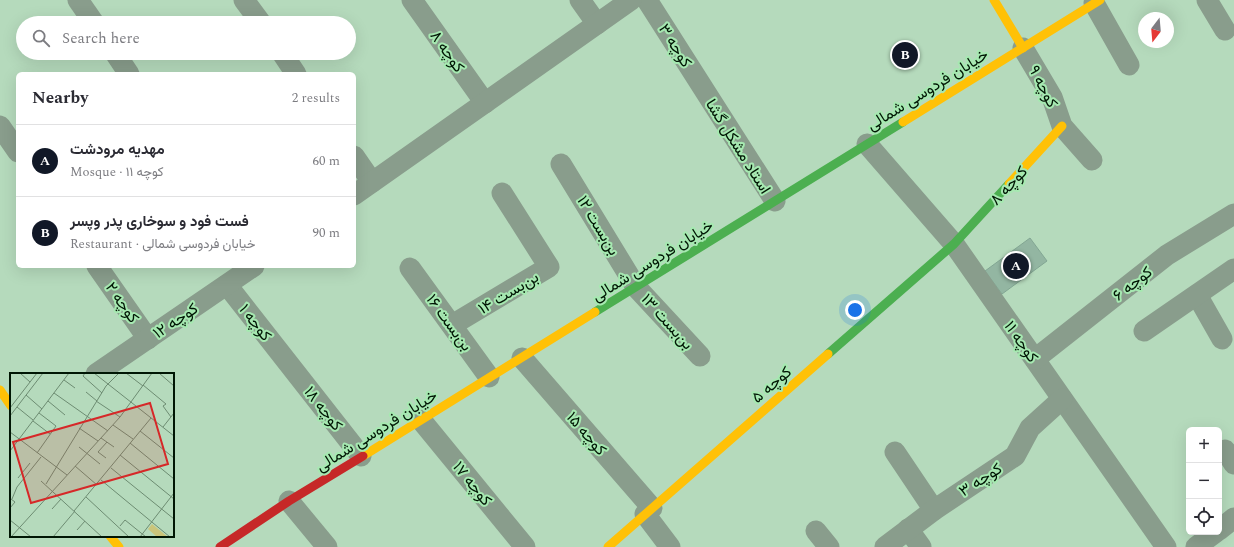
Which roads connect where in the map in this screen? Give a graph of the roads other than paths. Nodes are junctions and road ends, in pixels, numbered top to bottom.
1 (78, 0) edge
2 (244, 0) edge
3 (412, 0) edge
4 (580, 0) edge
5 (630, 0) edge
6 (647, 0) edge
7 (994, 0) edge
8 (1207, 0) edge
9 (1097, 2) edge
10 (89, 16) edge
11 (256, 16) edge
12 (597, 24) junction
13 (1225, 30) dead end
14 (1023, 48) junction
15 (120, 60) edge
16 (287, 60) edge
17 (1130, 65) dead end
18 (128, 72) edge
19 (295, 72) edge
20 (704, 90) joint
21 (485, 103) junction
22 (0, 126) edge
23 (1062, 126) junction
24 (867, 144) junction
25 (16, 149) edge
26 (356, 159) edge
27 (1092, 160) dead end
28 (561, 164) dead end
29 (372, 182) junction
30 (502, 193) dead end
31 (356, 194) edge
32 (775, 201) junction
33 (1234, 214) edge
34 (954, 244) junction
35 (99, 268) edge
36 (251, 268) edge
37 (410, 268) dead end
38 (1234, 269) edge
39 (227, 285) junction
40 (636, 287) junction
41 (1197, 295) junction
42 (452, 325) junction
43 (1144, 331) dead end
44 (148, 339) junction
45 (1222, 339) dead end
46 (700, 356) dead end
47 (522, 358) junction
48 (286, 359) joint
49 (1035, 359) junction
50 (97, 373) edge
51 (489, 377) junction
52 (0, 390) edge
53 (1062, 399) junction
54 (10, 405) edge
55 (421, 420) junction
56 (895, 452) dead end
57 (361, 456) junction
58 (289, 501) junction
59 (934, 510) junction
60 (649, 511) junction
61 (1234, 518) edge
62 (1222, 528) edge
63 (908, 529) junction
64 (816, 531) dead end
65 (1212, 535) edge
66 (111, 537) edge
67 (119, 547) edge
68 (220, 547) edge
69 (327, 547) edge
70 (525, 547) edge
71 (608, 547) edge
72 (670, 547) edge
73 (829, 547) edge
74 (885, 547) edge
75 (921, 547) edge
76 (1166, 547) edge
77 (1196, 547) edge

1 - 10 street
2 - 11 street
3 - 21 street, کوچه ۸
4 - 12 street
5 - 12 street
6 - 20 street, کوچه ۳
7 - 14 street
8 - 13 street
9 - 14 street, خیابان فردوسی شمالی
9 - 17 street
12 - 21 street
14 - 23 street, کوچه ۹
14 - 24 street, خیابان فردوسی شمالی
15 - 18 street
16 - 19 street
20 - 32 street, استاد مشکل گشا
21 - 29 street
22 - 25 street
23 - 27 street
23 - 34 street, کوچه ۸
24 - 32 street, خیابان فردوسی شمالی
24 - 34 street, کوچه ۱۱
26 - 29 street
28 - 40 street, بن‌بست ۱۲
29 - 31 street
30 - 42 street, بن‌بست ۱۴
32 - 40 street, خیابان فردوسی شمالی
33 - 49 street, کوچه ۶
34 - 49 street, کوچه ۱۱
34 - 60 street, کوچه ۵
35 - 44 street, کوچه ۲
36 - 39 street, کوچه ۱۲
37 - 42 street, بن‌بست ۱۶
38 - 41 street
39 - 44 street, کوچه ۱۲
39 - 48 street, کوچه ۱
40 - 46 street, بن‌بست ۱۳
40 - 47 street, خیابان فردوسی شمالی
41 - 43 street
41 - 45 street
42 - 51 street, بن‌بست ۱۶
44 - 50 street, کوچه ۱۲
47 - 51 street, خیابان فردوسی شمالی
47 - 60 street, کوچه ۱۵
48 - 57 street, کوچه ۱۸
49 - 53 street, کوچه ۱۱
51 - 55 street, خیابان فردوسی شمالی
52 - 54 street
53 - 59 street, کوچه ۳
53 - 76 street, کوچه ۱۱
55 - 57 street, خیابان فردوسی شمالی
55 - 70 street, کوچه ۱۷
56 - 59 street
57 - 58 street, خیابان فردوسی شمالی
58 - 68 street, خیابان فردوسی شمالی
58 - 69 street
59 - 63 street, کوچه ۳
60 - 71 street, کوچه ۵
60 - 72 street, کوچه ۱۵
61 - 62 street
63 - 74 street, کوچه ۳
63 - 75 street
64 - 73 street
65 - 77 street
66 - 67 street

